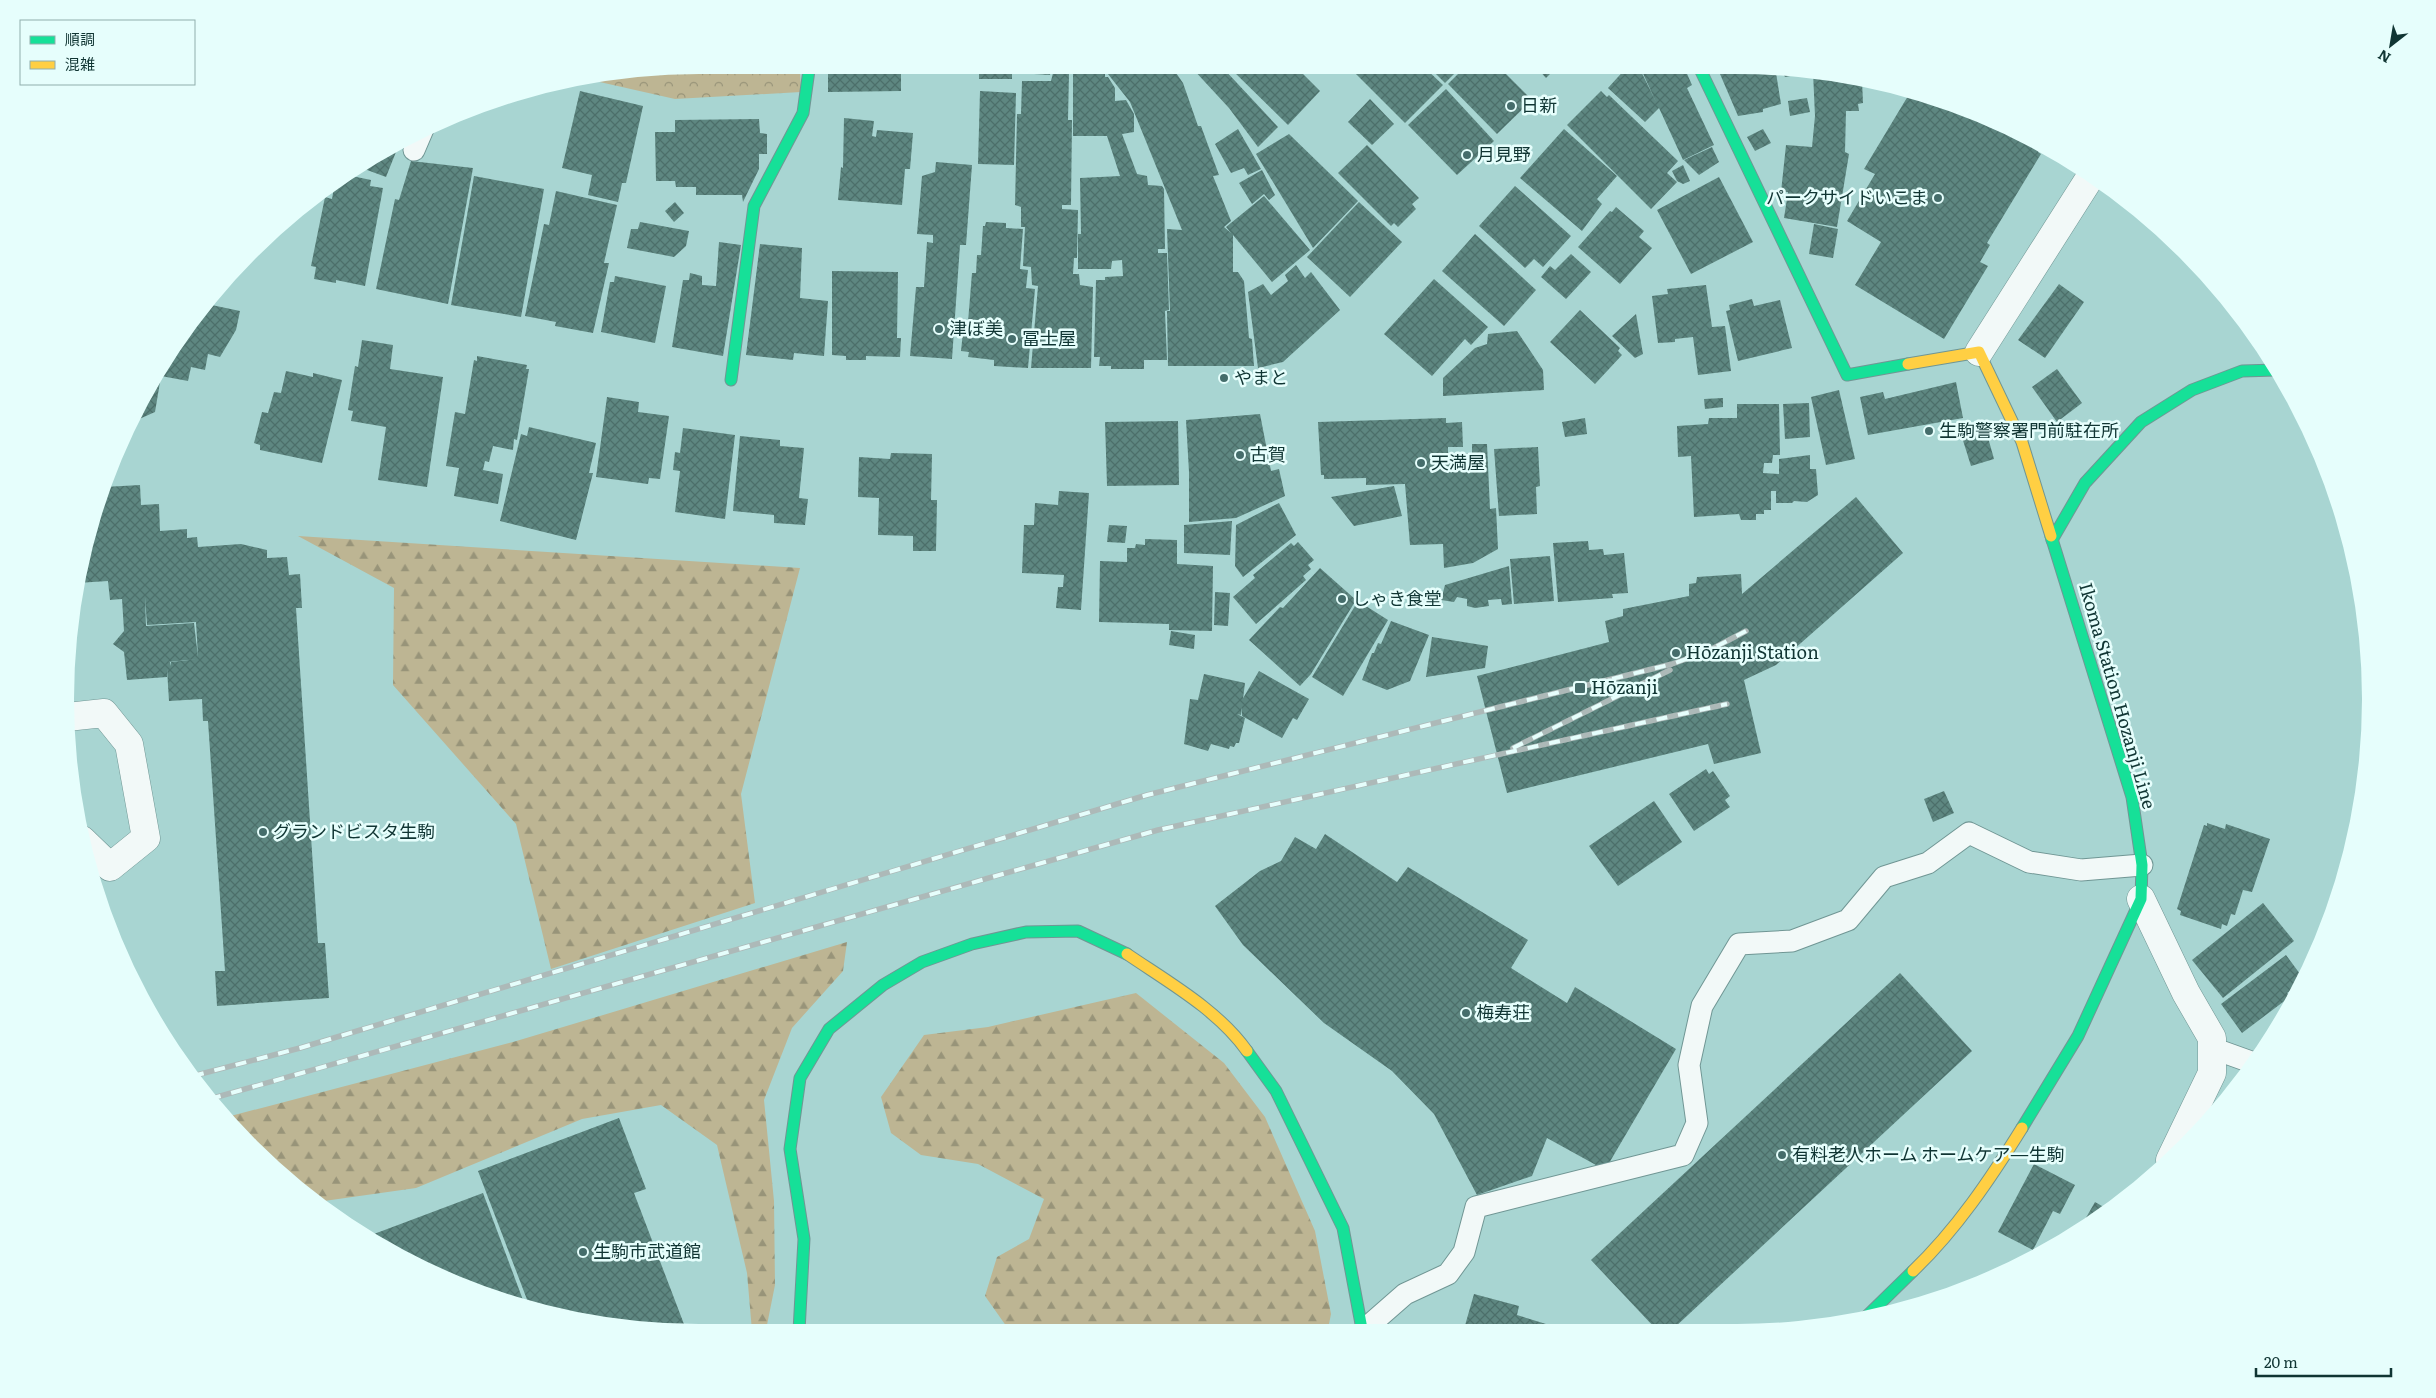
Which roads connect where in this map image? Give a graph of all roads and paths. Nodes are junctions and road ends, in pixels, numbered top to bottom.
1 (809, 74) edge
2 (1702, 74) edge
3 (418, 140) edge
4 (414, 150) dead end
5 (2088, 181) edge
6 (1979, 352) junction
7 (2268, 370) edge
8 (732, 380) dead end
9 (2052, 540) junction
10 (74, 716) edge
11 (93, 850) edge
12 (2142, 865) junction
13 (2141, 898) junction
14 (2212, 1048) junction
15 (2247, 1060) edge
16 (2179, 1141) edge
17 (1875, 1308) edge
18 (799, 1324) edge
19 (1362, 1324) edge
20 (1369, 1324) edge

1 - 8 main road
2 - 6 main road
3 - 4 lane
5 - 6 street
6 - 9 main road, Ikoma Station Hozanji Line
7 - 9 main road
9 - 12 main road, Ikoma Station Hozanji Line
10 - 11 street
12 - 13 main road, Ikoma Station Hozanji Line
12 - 20 lane
13 - 14 street
13 - 17 main road, Ikoma Station Hozanji Line
14 - 15 lane
14 - 16 street
18 - 19 main road

